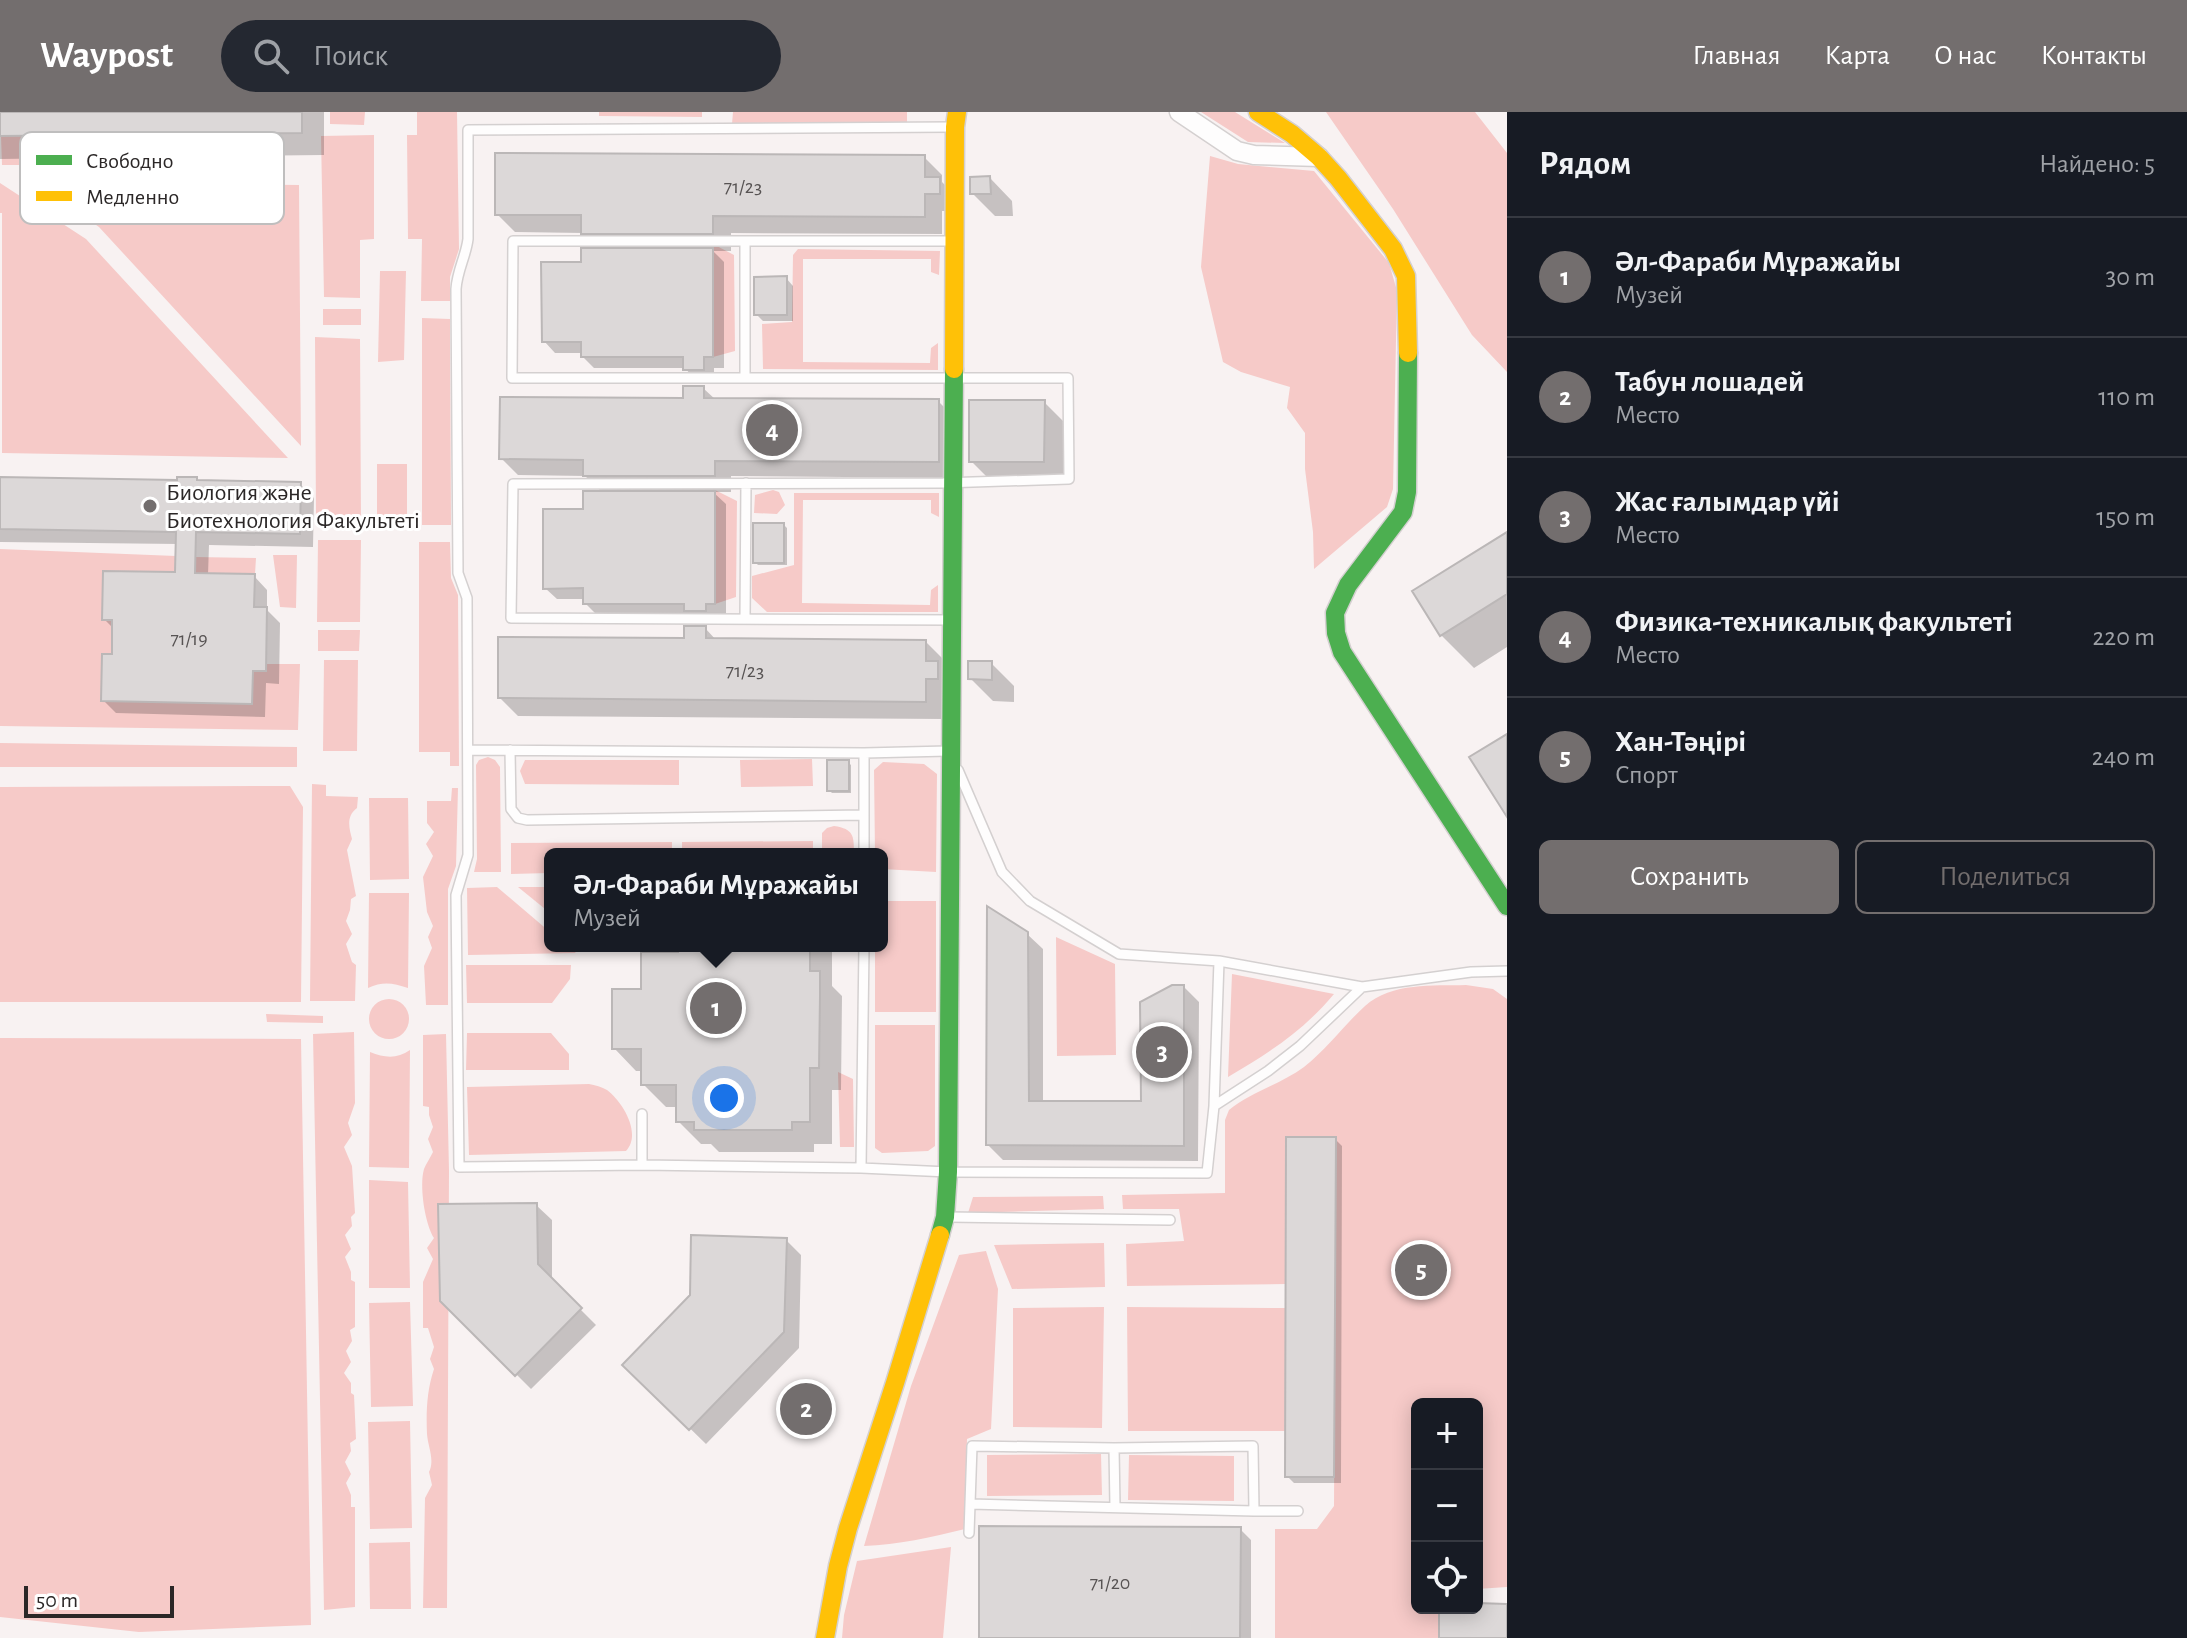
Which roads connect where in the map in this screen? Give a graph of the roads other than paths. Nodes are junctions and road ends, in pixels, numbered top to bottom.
1 (1179, 112) edge
2 (1258, 112) edge
3 (956, 119) edge
4 (1319, 157) junction
5 (745, 241) junction
6 (955, 241) junction
7 (745, 378) junction
8 (954, 378) junction
9 (954, 482) junction
10 (746, 483) junction
11 (745, 619) junction
12 (954, 620) junction
13 (468, 750) junction
14 (510, 750) junction
15 (950, 751) junction
16 (864, 753) junction
17 (864, 815) junction
18 (864, 848) edge
19 (1507, 906) edge
20 (864, 952) edge
21 (1219, 961) junction
22 (1507, 971) edge
23 (1362, 987) junction
24 (1214, 1106) junction
25 (642, 1114) dead end
26 (642, 1165) junction
27 (861, 1168) junction
28 (948, 1172) junction
29 (945, 1217) junction
30 (1170, 1220) dead end
31 (1114, 1448) junction
32 (970, 1504) junction
33 (1115, 1507) junction
34 (1254, 1511) junction
35 (1298, 1511) dead end
36 (969, 1533) dead end
37 (825, 1638) edge

1 - 4 street
2 - 4 street
3 - 6 street
3 - 13 lane
4 - 19 street
5 - 6 lane
5 - 7 lane
5 - 7 lane
6 - 8 street
7 - 8 lane
8 - 9 street
8 - 9 lane
9 - 10 lane
9 - 12 street
10 - 11 lane
10 - 11 lane
11 - 12 lane
12 - 15 street
13 - 14 lane
13 - 26 lane
14 - 16 lane
14 - 17 lane
15 - 16 lane
15 - 21 lane
15 - 28 street
16 - 17 lane
17 - 18 lane
20 - 27 lane
21 - 23 lane
21 - 24 lane
22 - 23 lane
23 - 24 lane
24 - 28 lane
25 - 26 lane
26 - 27 lane
27 - 28 lane
28 - 29 street
29 - 30 lane
29 - 37 street
31 - 32 lane
31 - 33 lane
31 - 34 lane
32 - 33 lane
32 - 36 lane
33 - 34 lane
34 - 35 lane

